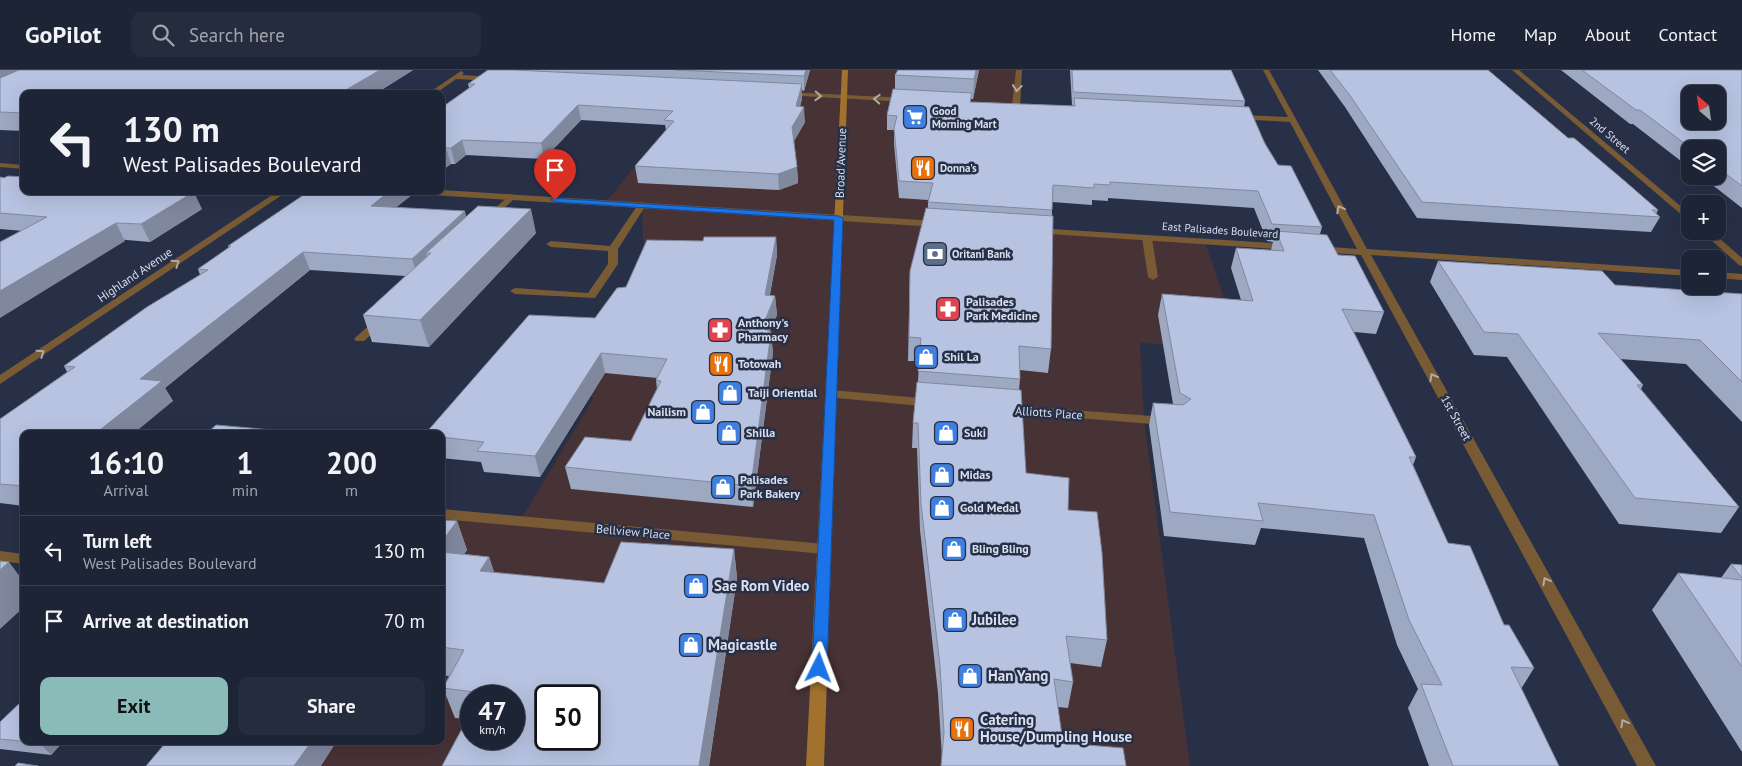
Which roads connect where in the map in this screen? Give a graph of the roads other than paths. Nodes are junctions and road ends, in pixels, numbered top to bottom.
1 (465, 70) edge
2 (845, 70) edge
3 (1019, 70) edge
4 (1266, 70) edge
5 (1515, 70) edge
6 (454, 77) junction
7 (502, 79) edge
8 (436, 90) edge
9 (778, 94) edge
10 (844, 97) junction
11 (911, 100) edge
12 (1006, 105) edge
13 (1016, 106) junction
14 (1025, 106) edge
15 (1233, 117) edge
16 (1293, 120) junction
17 (0, 165) edge
18 (20, 167) edge
19 (445, 193) edge
20 (278, 195) edge
21 (511, 197) junction
22 (642, 206) junction
23 (1681, 211) edge
24 (839, 218) junction
25 (482, 224) edge
26 (947, 225) edge
27 (1026, 230) edge
28 (1147, 238) junction
29 (1715, 240) edge
30 (551, 244) dead end
31 (613, 249) junction
32 (1364, 252) junction
33 (1742, 263) edge
34 (1681, 272) edge
35 (1726, 276) edge
36 (1153, 277) dead end
37 (1742, 277) edge
38 (515, 291) dead end
39 (389, 312) edge
40 (360, 339) dead end
41 (0, 380) edge
42 (831, 394) junction
43 (939, 404) edge
44 (989, 408) edge
45 (1178, 422) edge
46 (445, 514) edge
47 (824, 549) junction
48 (0, 556) edge
49 (20, 558) edge
50 (815, 766) edge
51 (1647, 766) edge

1 - 6 street
2 - 10 main road, Broad Avenue
3 -> 13 street
4 - 16 street, 1st Street
5 - 23 street, 2nd Street
6 - 7 street
6 - 8 street
9 -> 10 street
11 -> 10 street
10 - 24 main road, Broad Avenue
12 - 13 street
13 - 14 street
15 - 16 street
32 -> 16 street, 1st Street
17 - 18 street
19 - 21 street
41 -> 20 street, Highland Avenue
21 - 22 street
21 - 25 street
22 - 24 street
22 - 31 street
24 - 26 street
24 - 42 main road, Broad Avenue
27 - 28 street, East Palisades Boulevard
28 - 32 street, East Palisades Boulevard
28 - 36 street
29 - 33 street
30 - 31 street
31 - 38 street
32 - 34 street, East Palisades Boulevard
51 -> 32 street, 1st Street
35 - 37 street
39 - 40 street
42 - 43 street
42 - 47 main road, Broad Avenue
44 - 45 street, Alliotts Place
46 - 47 street, Bellview Place
47 - 50 main road, Broad Avenue
48 - 49 street

